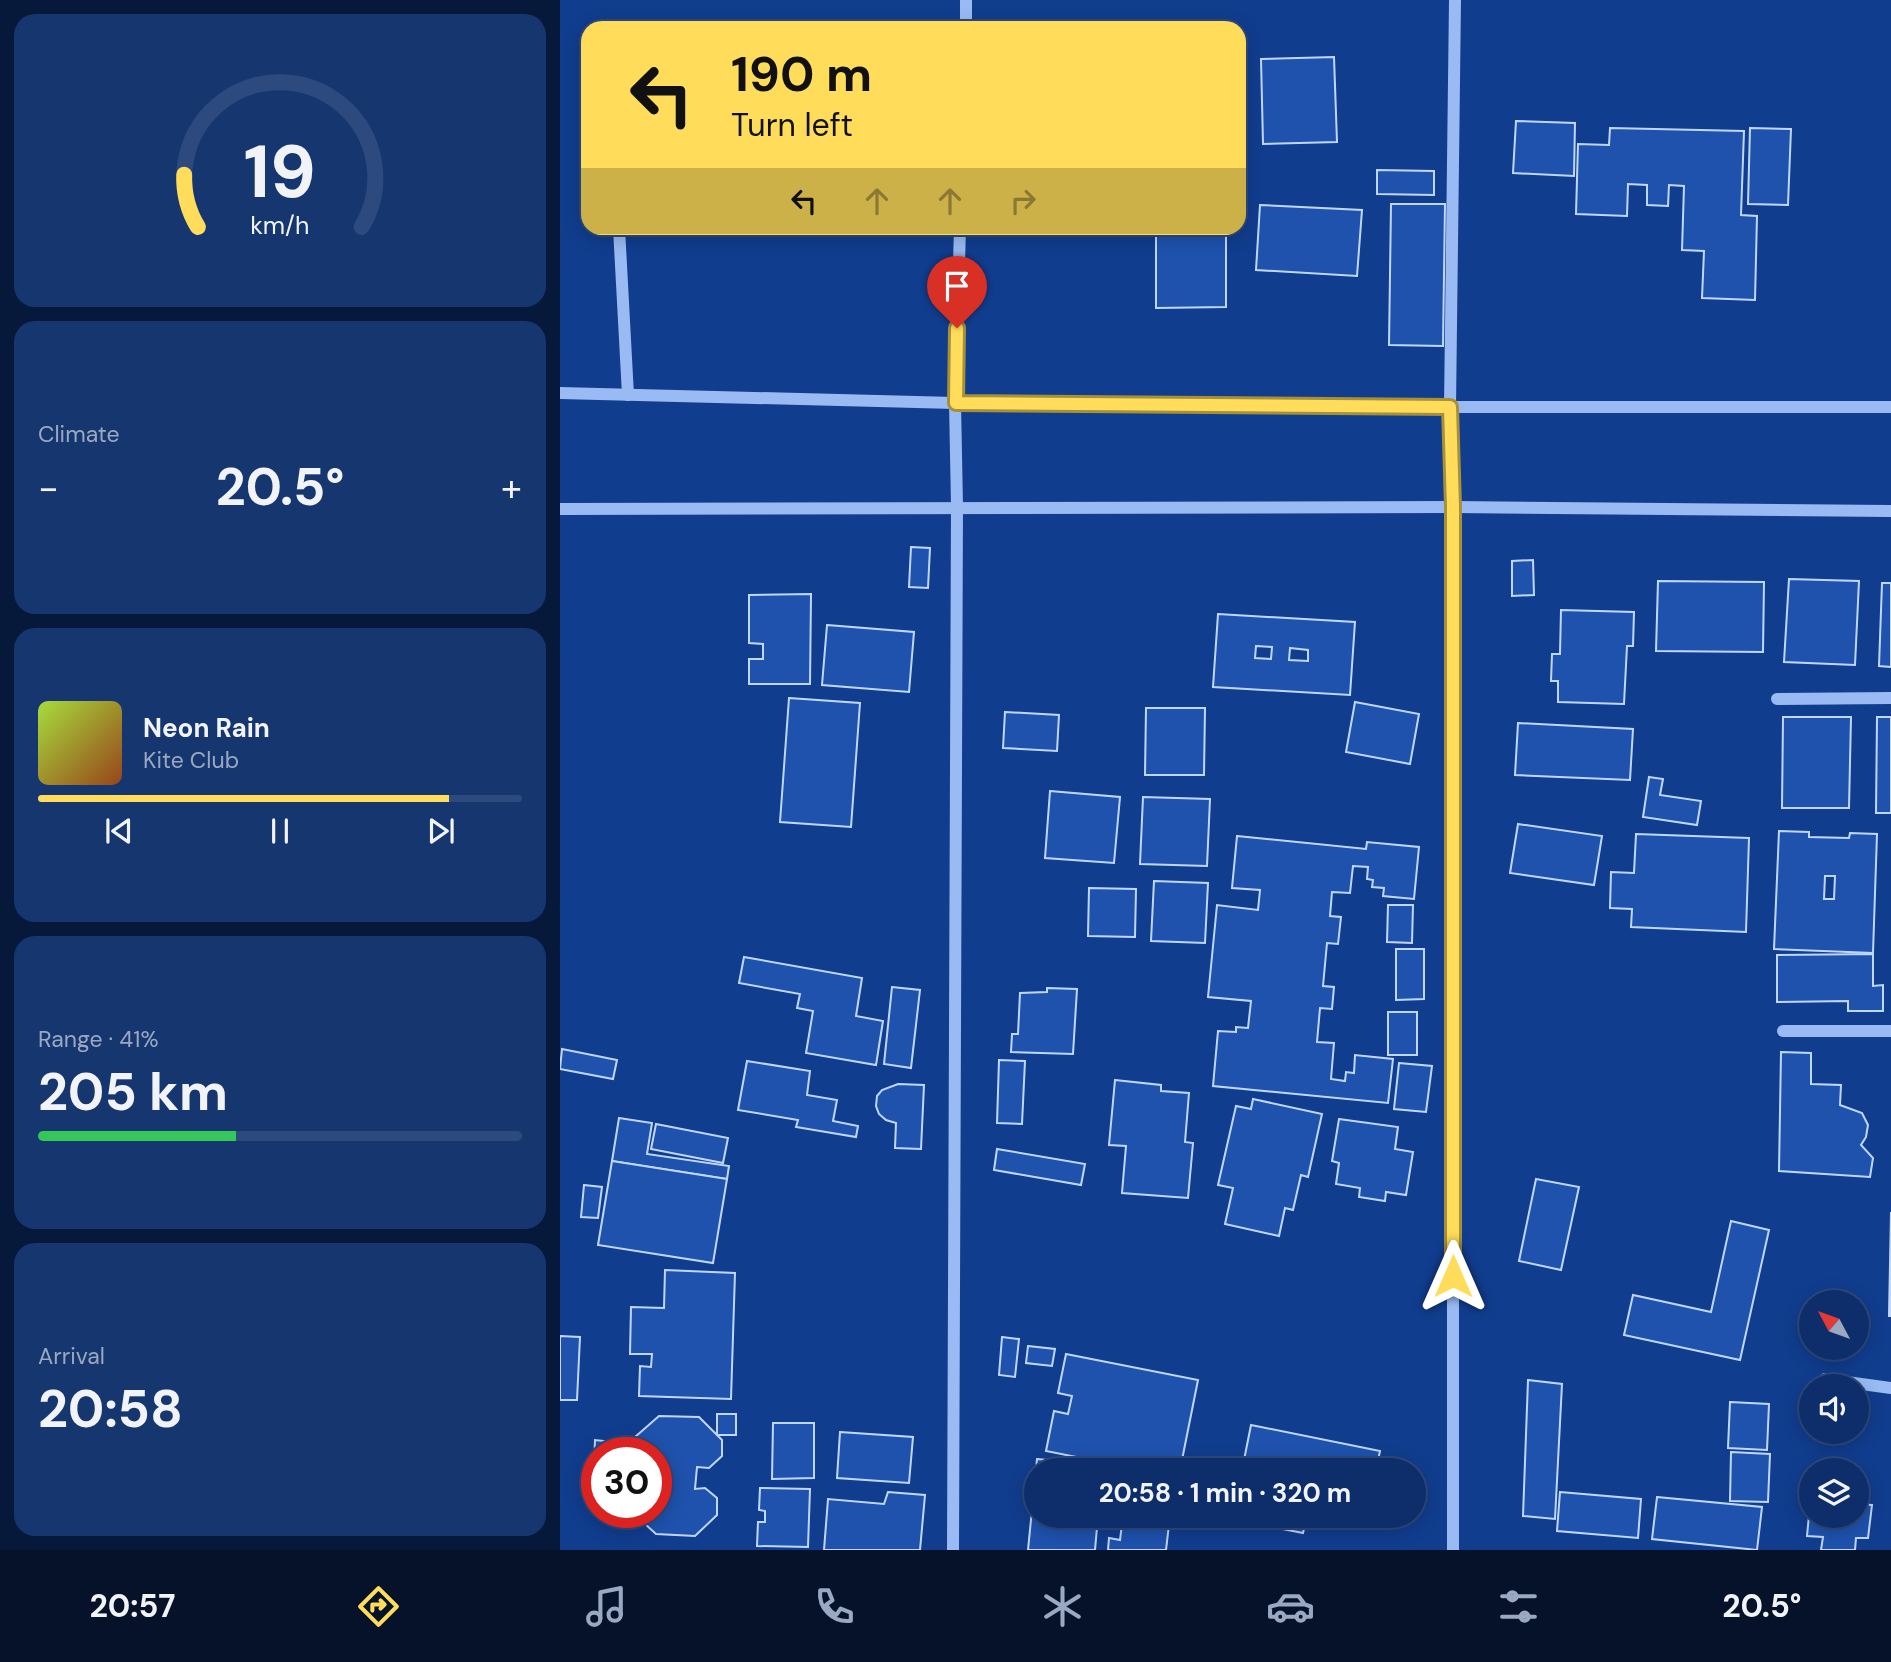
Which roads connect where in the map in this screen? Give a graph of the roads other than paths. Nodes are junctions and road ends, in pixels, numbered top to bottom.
1 (966, 0) edge
2 (1455, 0) edge
3 (966, 21) edge
4 (620, 235) edge
5 (960, 235) edge
6 (560, 393) edge
7 (628, 395) junction
8 (956, 403) junction
9 (1450, 407) junction
10 (1891, 407) edge
11 (957, 506) junction
12 (1453, 507) junction
13 (560, 509) edge
14 (1891, 511) edge
15 (1891, 698) edge
16 (1777, 699) dead end
17 (1783, 1031) dead end
18 (1891, 1031) edge
19 (1869, 1385) edge
20 (1891, 1388) edge
21 (953, 1550) edge
22 (1453, 1550) edge

1 - 3 street
2 - 9 street
4 - 7 street
5 - 8 street
6 - 7 street
7 - 8 street
8 - 9 street
8 - 11 street
9 - 10 street
9 - 12 street
11 - 12 street
11 - 13 street
11 - 21 street
12 - 14 street
12 - 22 street
15 - 16 street
17 - 18 street
19 - 20 street

